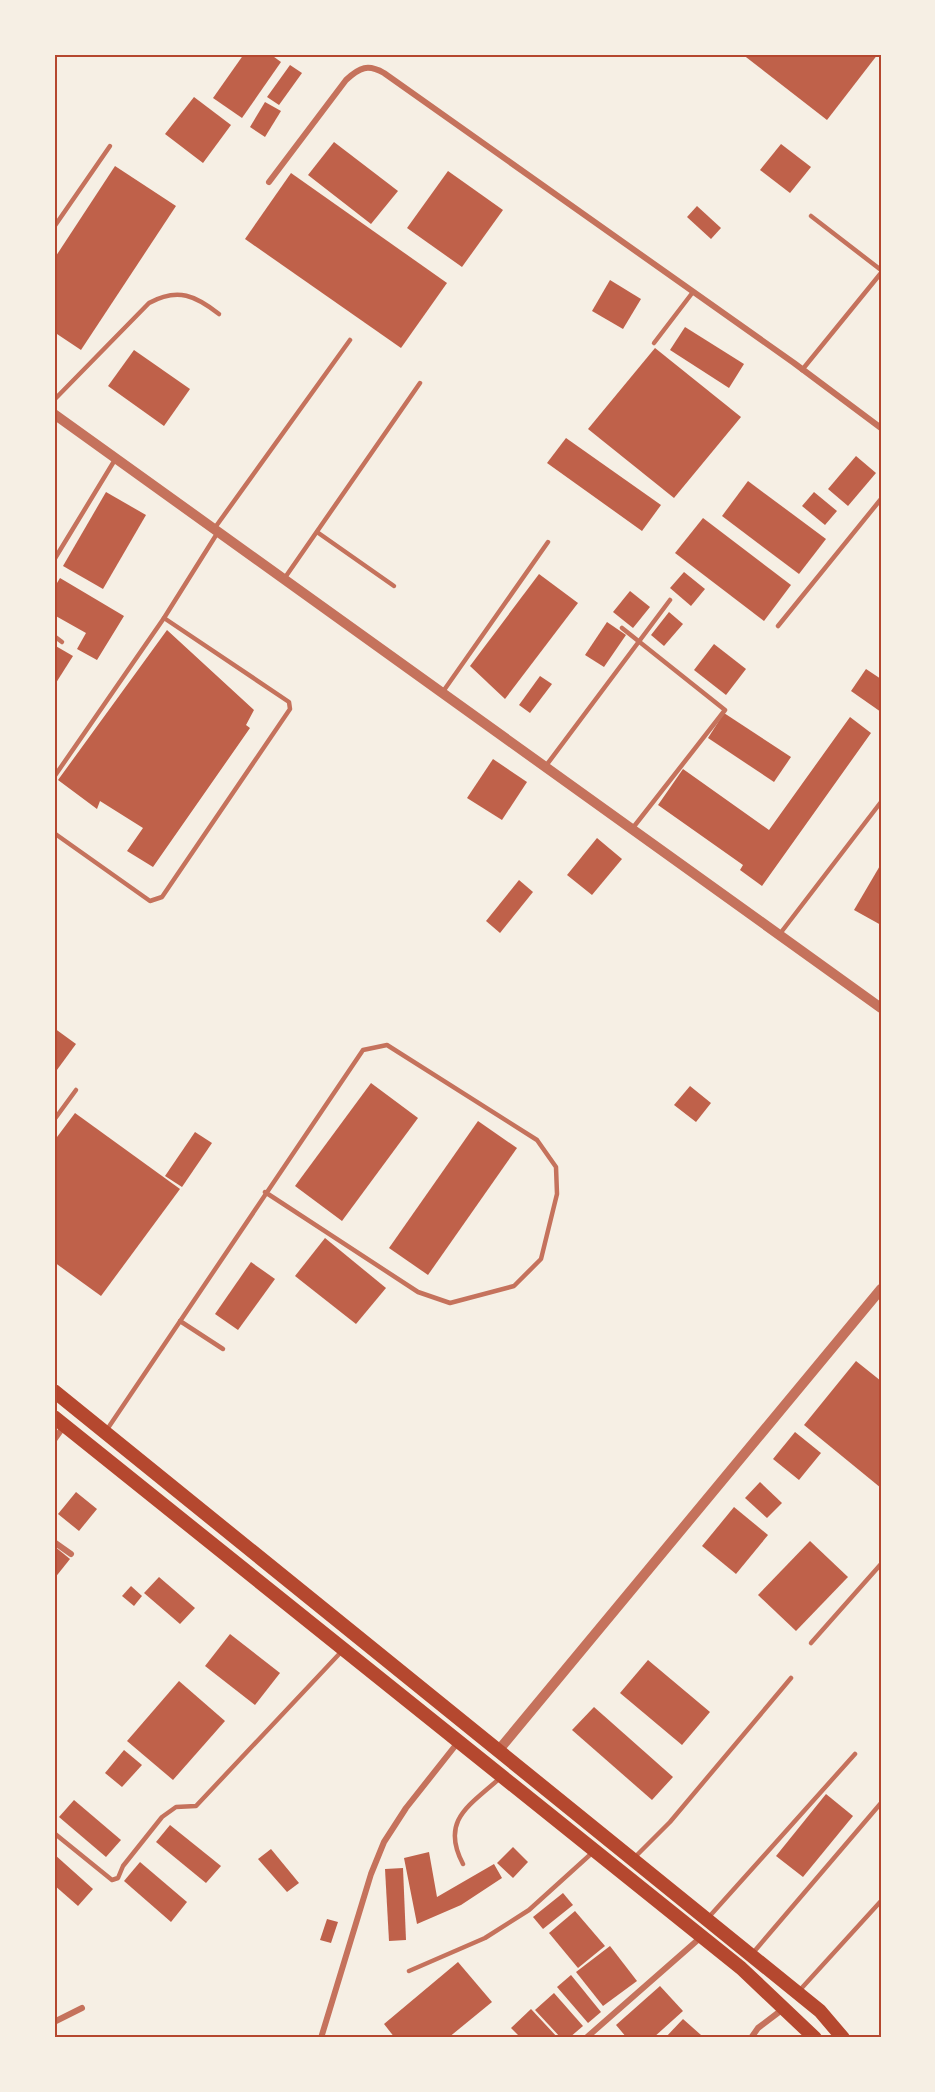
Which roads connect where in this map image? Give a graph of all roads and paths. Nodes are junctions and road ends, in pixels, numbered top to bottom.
1 (110, 146) dead end
2 (269, 182) dead end
3 (812, 216) dead end
4 (54, 227) edge
5 (881, 272) edge
6 (693, 292) junction
7 (219, 314) dead end
8 (350, 340) dead end
9 (654, 343) dead end
10 (802, 369) junction
11 (420, 383) dead end
12 (54, 400) edge
13 (54, 414) edge
14 (881, 428) edge
15 (116, 458) junction
16 (881, 499) edge
17 (216, 530) junction
18 (317, 532) junction
19 (548, 542) dead end
20 (54, 560) edge
21 (284, 579) junction
22 (394, 586) dead end
23 (670, 600) dead end
24 (164, 618) junction
25 (778, 626) dead end
26 (622, 628) dead end
27 (54, 636) edge
28 (62, 642) dead end
29 (639, 642) junction
30 (442, 693) junction
31 (545, 767) junction
32 (54, 777) edge
33 (881, 802) edge
34 (632, 829) junction
35 (54, 833) edge
36 (779, 935) junction
37 (881, 1008) edge
38 (76, 1090) dead end
39 (54, 1120) edge
40 (266, 1192) junction
41 (881, 1289) edge
42 (180, 1321) junction
43 (223, 1349) dead end
44 (54, 1391) edge
45 (59, 1421) edge
46 (105, 1432) junction
47 (54, 1440) edge
48 (54, 1542) edge
49 (71, 1554) dead end
50 (881, 1564) edge
51 (811, 1643) dead end
52 (344, 1649) junction
53 (791, 1678) dead end
54 (459, 1741) junction
55 (498, 1751) junction
56 (855, 1754) dead end
57 (502, 1776) junction
58 (881, 1803) edge
59 (54, 1833) edge
60 (594, 1851) junction
61 (633, 1860) junction
62 (463, 1864) dead end
63 (881, 1901) edge
64 (706, 1920) junction
65 (700, 1938) junction
66 (751, 1956) junction
67 (409, 1971) dead end
68 (797, 1993) junction
69 (784, 2007) junction
70 (82, 2008) dead end
71 (54, 2022) edge
72 (321, 2038) edge
73 (586, 2038) edge
74 (750, 2038) edge
75 (815, 2038) edge
76 (843, 2038) edge

1 - 4 lane
2 - 6 street
3 - 5 lane
5 - 10 lane
6 - 9 lane
6 - 10 street
7 - 12 lane
8 - 17 lane
10 - 14 street
11 - 18 lane
13 - 15 street
15 - 17 street
15 - 20 lane
16 - 25 lane
17 - 21 street
17 - 24 lane
18 - 21 lane
18 - 22 lane
19 - 30 lane
21 - 30 street
23 - 29 lane
24 - 32 lane
24 - 35 lane
26 - 29 lane
27 - 28 lane
29 - 31 lane
29 - 34 lane
30 - 31 street
31 - 34 street
33 - 36 lane
34 - 36 street
36 - 37 street
38 - 39 lane
40 - 40 lane
40 - 42 lane
41 - 55 street
42 - 43 lane
42 - 46 lane
44 - 46 main road
45 - 47 street
45 - 52 main road
46 - 55 main road
48 - 49 street
50 - 51 lane
52 - 54 main road
52 - 59 lane
53 - 61 lane
54 - 57 main road
54 - 72 street
55 - 61 main road
56 - 64 lane
57 - 60 main road
57 - 62 lane
58 - 66 lane
60 - 65 main road
60 - 67 lane
61 - 64 main road
63 - 68 lane
64 - 66 main road
65 - 69 main road
65 - 73 street
66 - 68 main road
68 - 76 main road
69 - 74 street
69 - 75 main road
70 - 71 street

